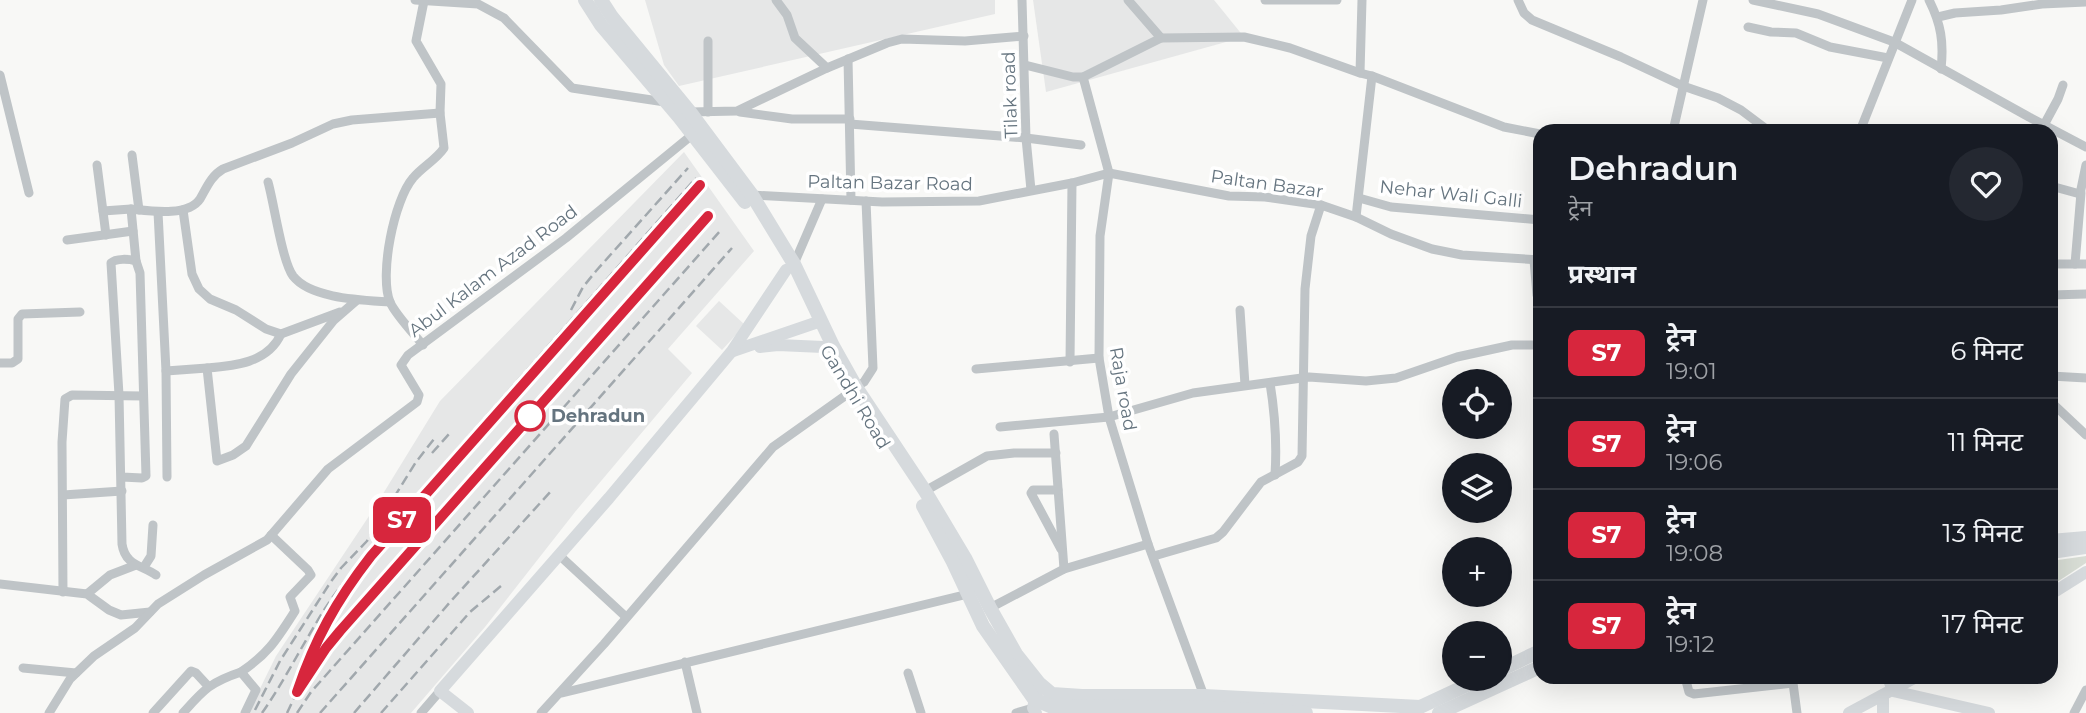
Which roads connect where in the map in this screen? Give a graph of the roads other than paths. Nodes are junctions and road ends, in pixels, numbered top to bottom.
1 (415, 0) edge
2 (585, 0) edge
3 (601, 0) edge
4 (776, 0) edge
5 (1022, 0) edge
6 (1128, 0) edge
7 (1265, 0) edge
8 (1337, 0) edge
9 (1362, 0) edge
10 (1518, 0) edge
11 (1703, 0) edge
12 (1753, 0) edge
13 (1912, 0) edge
14 (1929, 0) edge
15 (424, 1) edge
16 (438, 1) edge
17 (2086, 2) edge
18 (1938, 17) junction
19 (1748, 27) dead end
20 (1024, 36) junction
21 (1161, 38) junction
22 (708, 41) dead end
23 (1894, 42) junction
24 (1888, 58) junction
25 (848, 59) junction
26 (1025, 65) junction
27 (827, 68) junction
28 (1941, 69) junction
29 (1360, 74) junction
30 (0, 75) edge
31 (1372, 76) junction
32 (1083, 77) junction
33 (2063, 85) dead end
34 (1684, 86) junction
35 (671, 99) junction
36 (737, 111) junction
37 (690, 112) junction
38 (708, 112) junction
39 (440, 113) junction
40 (850, 122) junction
41 (1675, 124) edge
42 (1760, 124) edge
43 (1863, 124) edge
44 (2042, 124) edge
45 (2045, 124) edge
46 (2058, 132) edge
47 (1533, 133) edge
48 (692, 135) junction
49 (1026, 138) junction
50 (1081, 145) dead end
51 (2086, 147) edge
52 (132, 155) dead end
53 (2086, 164) edge
54 (97, 165) dead end
55 (1109, 173) junction
56 (268, 182) dead end
57 (1072, 183) junction
58 (2058, 188) edge
59 (1031, 190) junction
60 (29, 193) dead end
61 (2081, 193) junction
62 (752, 195) junction
63 (1359, 198) junction
64 (822, 199) junction
65 (851, 200) junction
66 (866, 201) junction
67 (1321, 205) junction
68 (135, 210) junction
69 (183, 210) junction
70 (103, 211) junction
71 (158, 212) junction
72 (1356, 216) junction
73 (1533, 219) edge
74 (133, 231) junction
75 (2082, 232) edge
76 (106, 235) junction
77 (67, 240) dead end
78 (1533, 260) edge
79 (136, 261) junction
80 (2058, 264) edge
81 (2074, 264) junction
82 (2086, 264) edge
83 (790, 267) junction
84 (2086, 294) edge
85 (2058, 295) edge
86 (357, 300) junction
87 (390, 302) junction
88 (1240, 310) dead end
89 (80, 312) dead end
90 (342, 312) junction
91 (817, 322) junction
92 (282, 334) junction
93 (422, 345) junction
94 (1533, 345) edge
95 (823, 347) junction
96 (732, 351) junction
97 (1099, 358) junction
98 (1070, 362) junction
99 (0, 363) edge
100 (207, 368) junction
101 (976, 369) dead end
102 (166, 371) junction
103 (2058, 376) edge
104 (1304, 378) junction
105 (2086, 378) edge
106 (1270, 383) junction
107 (1245, 386) junction
108 (853, 390) junction
109 (119, 394) junction
110 (143, 396) junction
111 (2058, 409) edge
112 (1109, 417) junction
113 (1000, 427) dead end
114 (1054, 434) dead end
115 (2086, 435) edge
116 (1056, 453) junction
117 (1275, 475) junction
118 (122, 477) junction
119 (167, 477) dead end
120 (1058, 490) junction
121 (122, 491) junction
122 (925, 491) junction
123 (63, 495) junction
124 (153, 525) dead end
125 (271, 535) junction
126 (2086, 538) edge
127 (2058, 540) edge
128 (1148, 544) junction
129 (2086, 547) edge
130 (2058, 551) edge
131 (1063, 553) junction
132 (559, 555) junction
133 (1154, 556) junction
134 (140, 566) junction
135 (1064, 569) junction
136 (2086, 572) edge
137 (156, 575) dead end
138 (0, 584) edge
139 (2058, 590) edge
140 (63, 592) junction
141 (87, 594) junction
142 (968, 594) junction
143 (990, 608) junction
144 (150, 612) junction
145 (626, 617) junction
146 (1533, 654) edge
147 (685, 662) junction
148 (1512, 664) edge
149 (23, 668) dead end
150 (1533, 670) edge
151 (241, 672) junction
152 (76, 673) junction
153 (908, 673) dead end
154 (1039, 683) junction
155 (1687, 684) edge
156 (1784, 684) edge
157 (1793, 684) edge
158 (1888, 684) edge
159 (1904, 684) edge
160 (208, 686) junction
161 (2086, 690) edge
162 (440, 691) junction
163 (1457, 691) edge
164 (560, 693) junction
165 (1888, 693) junction
166 (1204, 696) junction
167 (1052, 704) edge
168 (1034, 707) edge
169 (1219, 710) edge
170 (1421, 710) edge
171 (49, 713) edge
172 (153, 713) edge
173 (183, 713) edge
174 (245, 713) edge
175 (421, 713) edge
176 (468, 713) edge
177 (541, 713) edge
178 (697, 713) edge
179 (921, 713) edge
180 (1016, 713) edge
181 (1306, 713) edge
182 (1439, 713) edge
183 (1797, 713) edge
184 (1849, 713) edge
185 (1883, 713) edge
186 (1989, 713) edge
187 (2074, 713) edge

1 - 15 street
2 - 35 main road
3 - 35 main road
4 - 27 street
5 - 20 street, Tilak road
6 - 21 street
7 - 8 street
9 - 29 street
10 - 34 street
11 - 34 street
12 - 23 street
13 - 23 street
14 - 18 street
15 - 16 street
15 - 39 street
16 - 35 street
17 - 18 street
18 - 28 street
19 - 24 street
20 - 25 street
20 - 26 street, Tilak road
21 - 29 street
21 - 32 street
22 - 38 street
23 - 24 street
23 - 28 street
24 - 43 street
25 - 27 street
25 - 40 street
26 - 32 street
26 - 49 street, Tilak road
27 - 36 street
28 - 44 street
29 - 31 street
30 - 60 street
31 - 47 street
31 - 63 street
32 - 55 street, Raja road
33 - 45 street
34 - 41 street
34 - 42 street
35 - 37 main road, Gandhi Road
35 - 48 main road, Gandhi Road
36 - 38 street
36 - 40 street
37 - 38 street
37 - 62 main road, Gandhi Road
39 - 69 street
39 - 87 street
40 - 49 street
40 - 65 street
46 - 51 street
48 - 83 main road, Gandhi Road
48 - 93 street, Abul Kalam Azad Road
49 - 50 street
49 - 59 street, Tilak road
52 - 68 street
53 - 61 street
54 - 70 street
55 - 57 street, Paltan Bazar Road
55 - 67 street, Paltan Bazar
55 - 97 street, Raja road
56 - 86 street
57 - 59 street, Paltan Bazar Road
57 - 98 street
58 - 61 street
59 - 66 street, Paltan Bazar Road
61 - 75 street
62 - 64 street, Paltan Bazar Road
62 - 83 main road, Gandhi Road
63 - 72 street
63 - 73 street, Nehar Wali Galli
64 - 65 street, Paltan Bazar Road
64 - 83 street
65 - 66 street, Paltan Bazar Road
66 - 108 street
67 - 72 street, Paltan Bazar
67 - 104 street
68 - 70 street
68 - 71 street
68 - 74 street
69 - 71 street
69 - 92 street
70 - 76 street
71 - 102 street
72 - 78 street, Paltan Bazar
74 - 76 street
74 - 79 street
75 - 81 street
76 - 77 street
79 - 109 street
79 - 110 street
80 - 81 street
81 - 82 street
83 - 91 main road, Gandhi Road
83 - 96 street
84 - 85 street
86 - 87 street
86 - 90 street
87 - 93 street
88 - 107 street
89 - 99 street
90 - 92 street
90 - 100 street
91 - 95 main road, Gandhi Road
91 - 96 street
91 - 108 main road, Gandhi Road
92 - 100 street
93 - 125 street, Abul Kalam Azad Road
94 - 104 street
95 - 96 street
95 - 108 main road, Gandhi Road
96 - 132 street
97 - 98 street
97 - 112 street, Raja road
98 - 101 street
100 - 102 street
102 - 119 street
103 - 105 street
104 - 106 street
104 - 117 street
106 - 107 street
106 - 117 street
107 - 112 street
108 - 122 main road, Gandhi Road
108 - 142 main road, Gandhi Road
108 - 145 street
109 - 110 street
109 - 118 street
109 - 123 street
110 - 118 street
111 - 115 street
112 - 113 street
112 - 128 street, Raja road
114 - 116 street
116 - 120 street
116 - 122 street
117 - 133 street
118 - 121 street
120 - 131 street
120 - 131 street
121 - 123 street
121 - 134 street
122 - 143 main road, Gandhi Road
123 - 140 street
124 - 134 street
125 - 144 street, Abul Kalam Azad Road
125 - 151 street
126 - 127 main road
128 - 133 street, Raja road
128 - 135 street
129 - 130 main road
131 - 135 street
132 - 145 street
132 - 162 street
133 - 166 street, Raja road
134 - 137 street
134 - 141 street
135 - 143 street
136 - 139 street
138 - 140 street
140 - 141 street
141 - 144 street
142 - 147 street
142 - 168 main road, Gandhi Road
143 - 154 main road, Gandhi Road
144 - 152 street, Abul Kalam Azad Road
145 - 164 street
146 - 148 main road
147 - 164 street
147 - 178 street
149 - 152 street
150 - 182 main road
151 - 160 street
151 - 174 street
152 - 171 street, Abul Kalam Azad Road
153 - 179 street
154 - 167 main road, Gandhi Road
154 - 168 street
155 - 156 street
157 - 183 street
158 - 165 street
159 - 165 street
160 - 172 street
160 - 173 street
161 - 187 street
162 - 175 street
162 - 176 street
163 - 170 main road
164 - 177 street
165 - 184 street
165 - 185 street
165 - 186 street
166 - 167 main road
166 - 170 main road
167 - 168 main road
167 - 169 main road
168 - 180 street
169 - 181 main road

